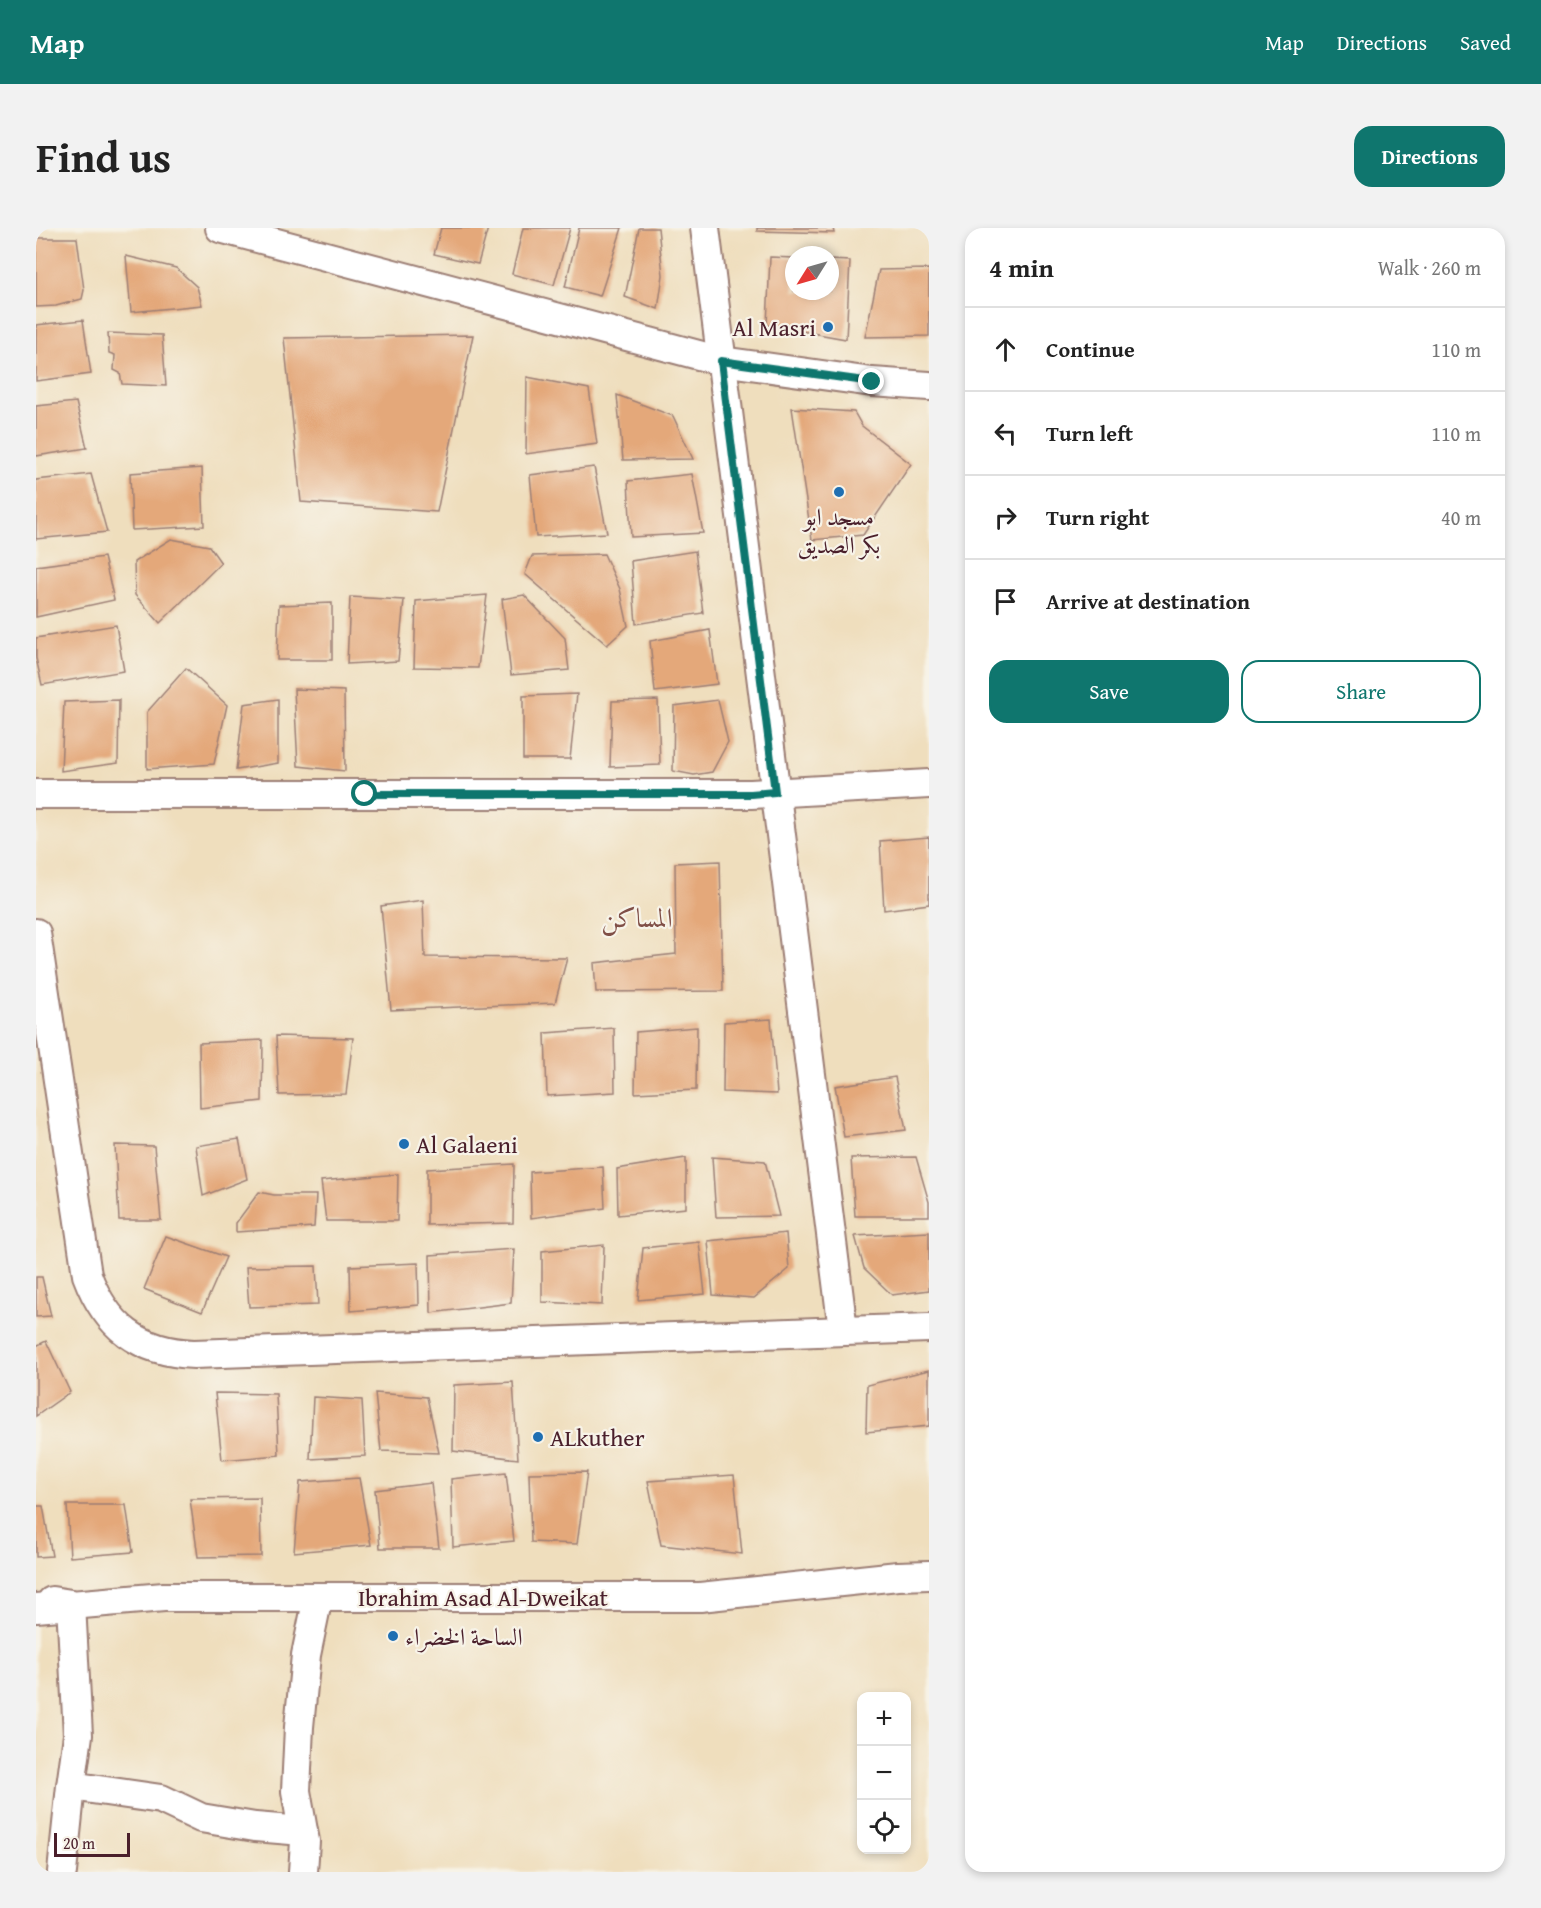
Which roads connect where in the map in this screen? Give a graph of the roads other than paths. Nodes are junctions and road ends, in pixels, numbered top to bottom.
1 (220, 228) edge
2 (705, 228) edge
3 (721, 361) junction
4 (929, 386) edge
5 (929, 784) edge
6 (775, 792) junction
7 (36, 794) edge
8 (36, 933) edge
9 (929, 1328) edge
10 (843, 1330) junction
11 (929, 1575) edge
12 (318, 1597) junction
13 (36, 1599) edge
14 (71, 1604) junction
15 (36, 1608) edge
16 (71, 1786) junction
17 (303, 1831) junction
18 (62, 1872) edge
19 (303, 1872) edge

1 - 3 street
2 - 3 street
3 - 4 street
3 - 6 street
5 - 6 street
6 - 7 street
6 - 10 street
8 - 10 street
9 - 10 street
11 - 12 street, Ibrahim Asad Al-Dweikat
12 - 14 street, Ibrahim Asad Al-Dweikat
12 - 17 street
13 - 14 street
14 - 15 street, Ibrahim Asad Al-Dweikat
14 - 16 street
16 - 17 street
16 - 18 street
17 - 19 street

